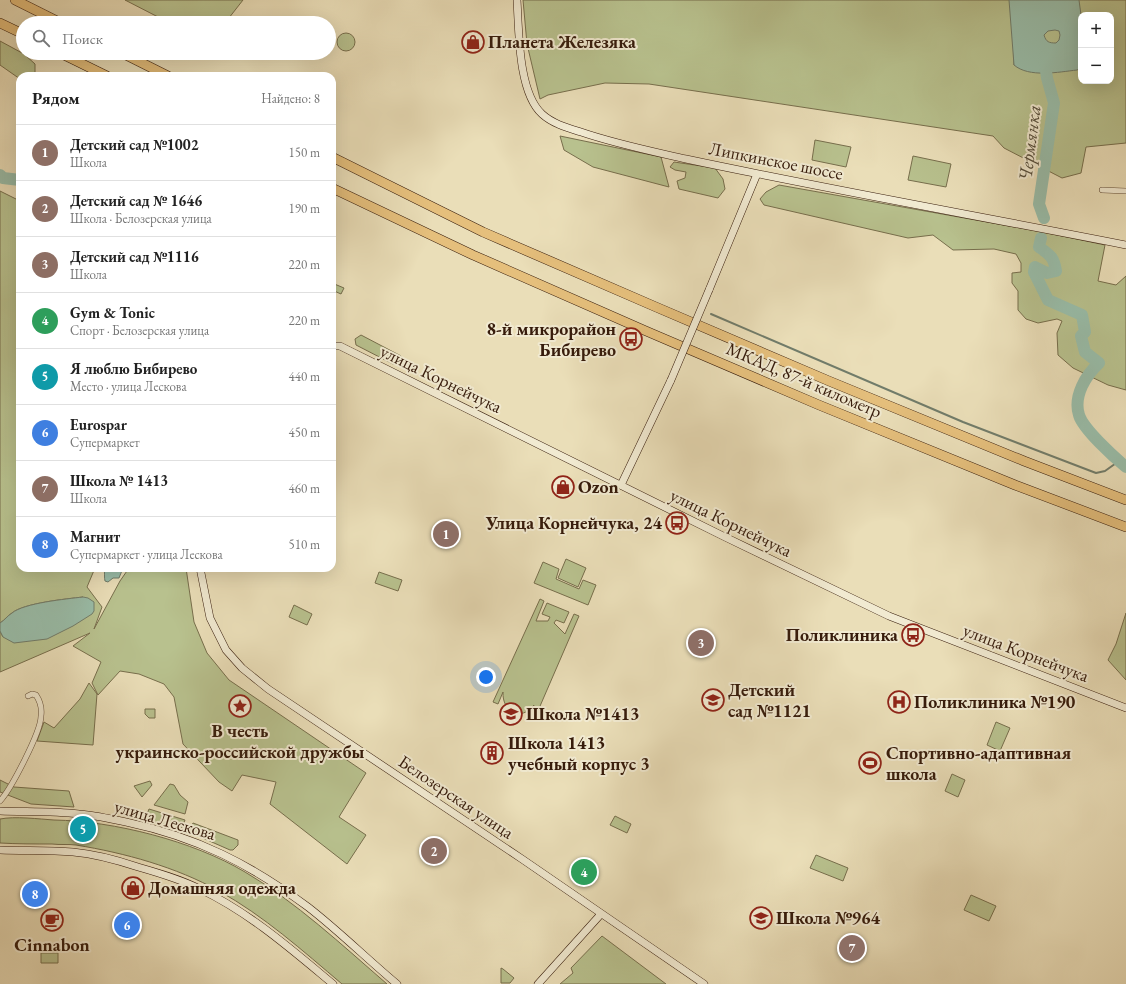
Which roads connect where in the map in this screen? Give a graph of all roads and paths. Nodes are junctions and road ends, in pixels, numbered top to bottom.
1 (15, 0) edge
2 (517, 0) edge
3 (47, 16) edge
4 (0, 23) edge
5 (16, 31) edge
6 (74, 60) edge
7 (136, 60) edge
8 (98, 72) edge
9 (160, 72) edge
10 (336, 159) edge
11 (757, 174) junction
12 (336, 190) edge
13 (1102, 190) dead end
14 (1126, 191) edge
15 (1126, 245) edge
16 (336, 346) edge
17 (621, 485) junction
18 (1126, 500) edge
19 (1126, 527) edge
20 (201, 572) edge
21 (28, 696) dead end
22 (1126, 708) edge
23 (0, 800) edge
24 (0, 811) edge
25 (0, 850) edge
26 (601, 914) junction
27 (333, 984) edge
28 (397, 984) edge
29 (538, 984) edge
30 (704, 984) edge

1 - 3 highway
2 - 11 street, Липкинское шоссе
4 - 5 highway
6 - 8 highway
7 - 9 highway
10 - 18 highway, МКАД, 87-й километр
11 - 15 street, Липкинское шоссе
11 - 17 street, bridge
12 - 19 highway, МКАД, 87-й километр
13 - 14 street
16 - 17 street, улица Корнейчука
17 - 22 street, улица Корнейчука
20 - 26 street, Белозерская улица
21 - 23 street
24 - 28 street, улица Лескова
25 - 27 street
26 - 29 street
26 - 30 street, Белозерская улица

